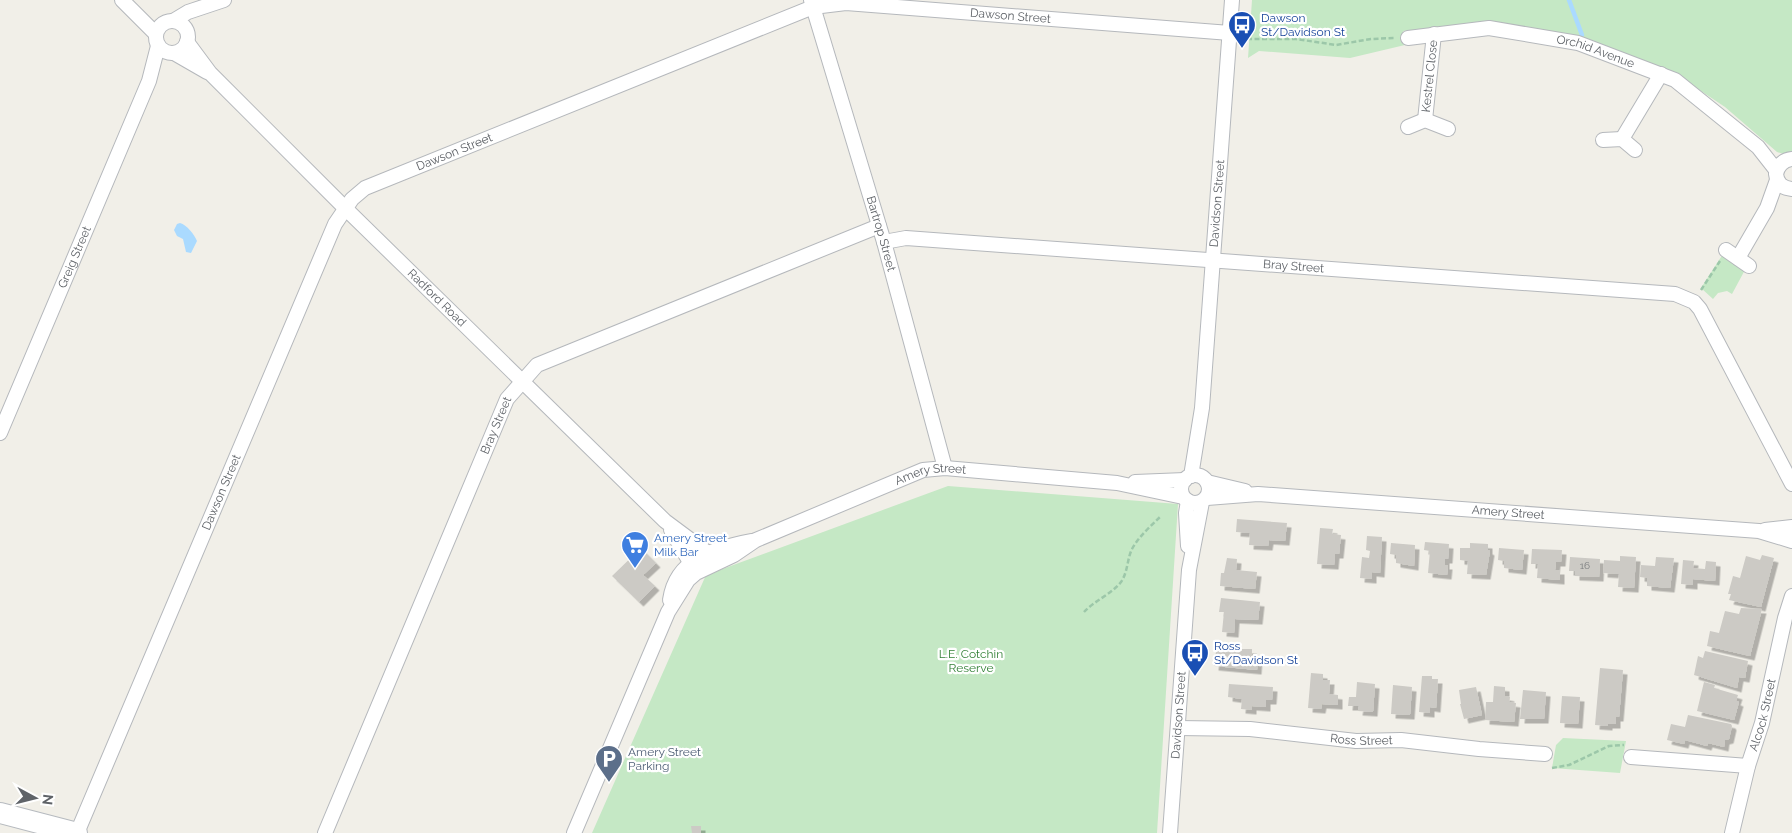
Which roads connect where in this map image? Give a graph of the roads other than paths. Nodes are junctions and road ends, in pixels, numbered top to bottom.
1 (224, 0) edge
2 (1232, 0) edge
3 (124, 1) edge
4 (812, 3) edge
5 (209, 6) junction
6 (171, 21) junction
7 (1230, 33) junction
8 (1434, 34) junction
9 (187, 37) junction
10 (1408, 38) road end
11 (164, 47) junction
12 (210, 73) junction
13 (1661, 74) junction
14 (1425, 120) junction
15 (1408, 127) dead end
16 (1448, 129) dead end
17 (1622, 139) junction
18 (1603, 140) dead end
19 (1758, 146) junction
20 (1635, 150) dead end
21 (1789, 159) edge
22 (1783, 182) edge
23 (346, 209) junction
24 (879, 226) junction
25 (884, 242) junction
26 (1737, 258) road end
27 (1212, 260) junction
28 (524, 381) junction
29 (0, 433) edge
30 (945, 468) junction
31 (1197, 479) junction
32 (1117, 483) junction
33 (1792, 484) edge
34 (1258, 494) junction
35 (1195, 500) junction
36 (665, 520) junction
37 (1792, 526) edge
38 (1759, 531) junction
39 (1792, 532) edge
40 (1792, 540) edge
41 (712, 558) junction
42 (693, 568) junction
43 (1792, 596) edge
44 (1178, 728) junction
45 (1628, 751) road end
46 (1545, 754) dead end
47 (1748, 766) junction
48 (0, 813) edge
49 (77, 833) edge
50 (325, 833) edge
51 (574, 833) edge
52 (1170, 833) edge
53 (1732, 833) edge

1 - 5 street
2 - 7 street, Davidson Street
3 - 6 street, Radford Road
3 - 11 street, Radford Road
4 - 7 street, Dawson Street
4 - 23 street, Dawson Street
4 - 24 street, Bartrop Street
5 - 6 street
5 - 9 street
6 - 9 street
6 - 11 street
7 - 27 street, Davidson Street
8 - 10 street, Orchid Avenue
8 - 13 street, Orchid Avenue
8 - 14 street, Kestrel Close
9 - 11 street
9 - 12 street, Radford Road
11 - 12 street, Radford Road
11 - 29 street, Greig Street
12 - 23 street, Radford Road
13 - 17 street
13 - 19 street, Orchid Avenue
14 - 15 street, Kestrel Close
14 - 16 street, Kestrel Close
17 - 18 street
17 - 20 street
19 - 21 street, Orchid Avenue
19 - 22 street, Orchid Avenue
21 - 22 street
22 - 26 street
23 - 28 street, Radford Road
23 - 49 street, Dawson Street
24 - 25 street, Bartrop Street
24 - 28 street, Bray Street
25 - 27 street, Bray Street
25 - 30 street, Bartrop Street
27 - 31 street, Davidson Street
27 - 33 street, Bray Street
28 - 36 street, Radford Road
28 - 50 street, Bray Street
30 - 32 street, Amery Street
30 - 41 street, Amery Street
31 - 32 street, Amery Street
31 - 34 street, Amery Street
31 - 35 street
31 - 35 street
32 - 35 street, Amery Street
34 - 35 street, Amery Street
34 - 38 street, Amery Street
35 - 44 street, Davidson Street
36 - 41 street, Radford Road
36 - 42 street, Radford Road
37 - 38 street, Amery Street
38 - 40 street, Amery Street
39 - 40 street
41 - 42 street, Amery Street
42 - 51 street, Amery Street
43 - 47 street, Alcock Street
44 - 46 street, Ross Street
44 - 52 street, Davidson Street
45 - 47 street
47 - 53 street, Alcock Street
48 - 49 street

